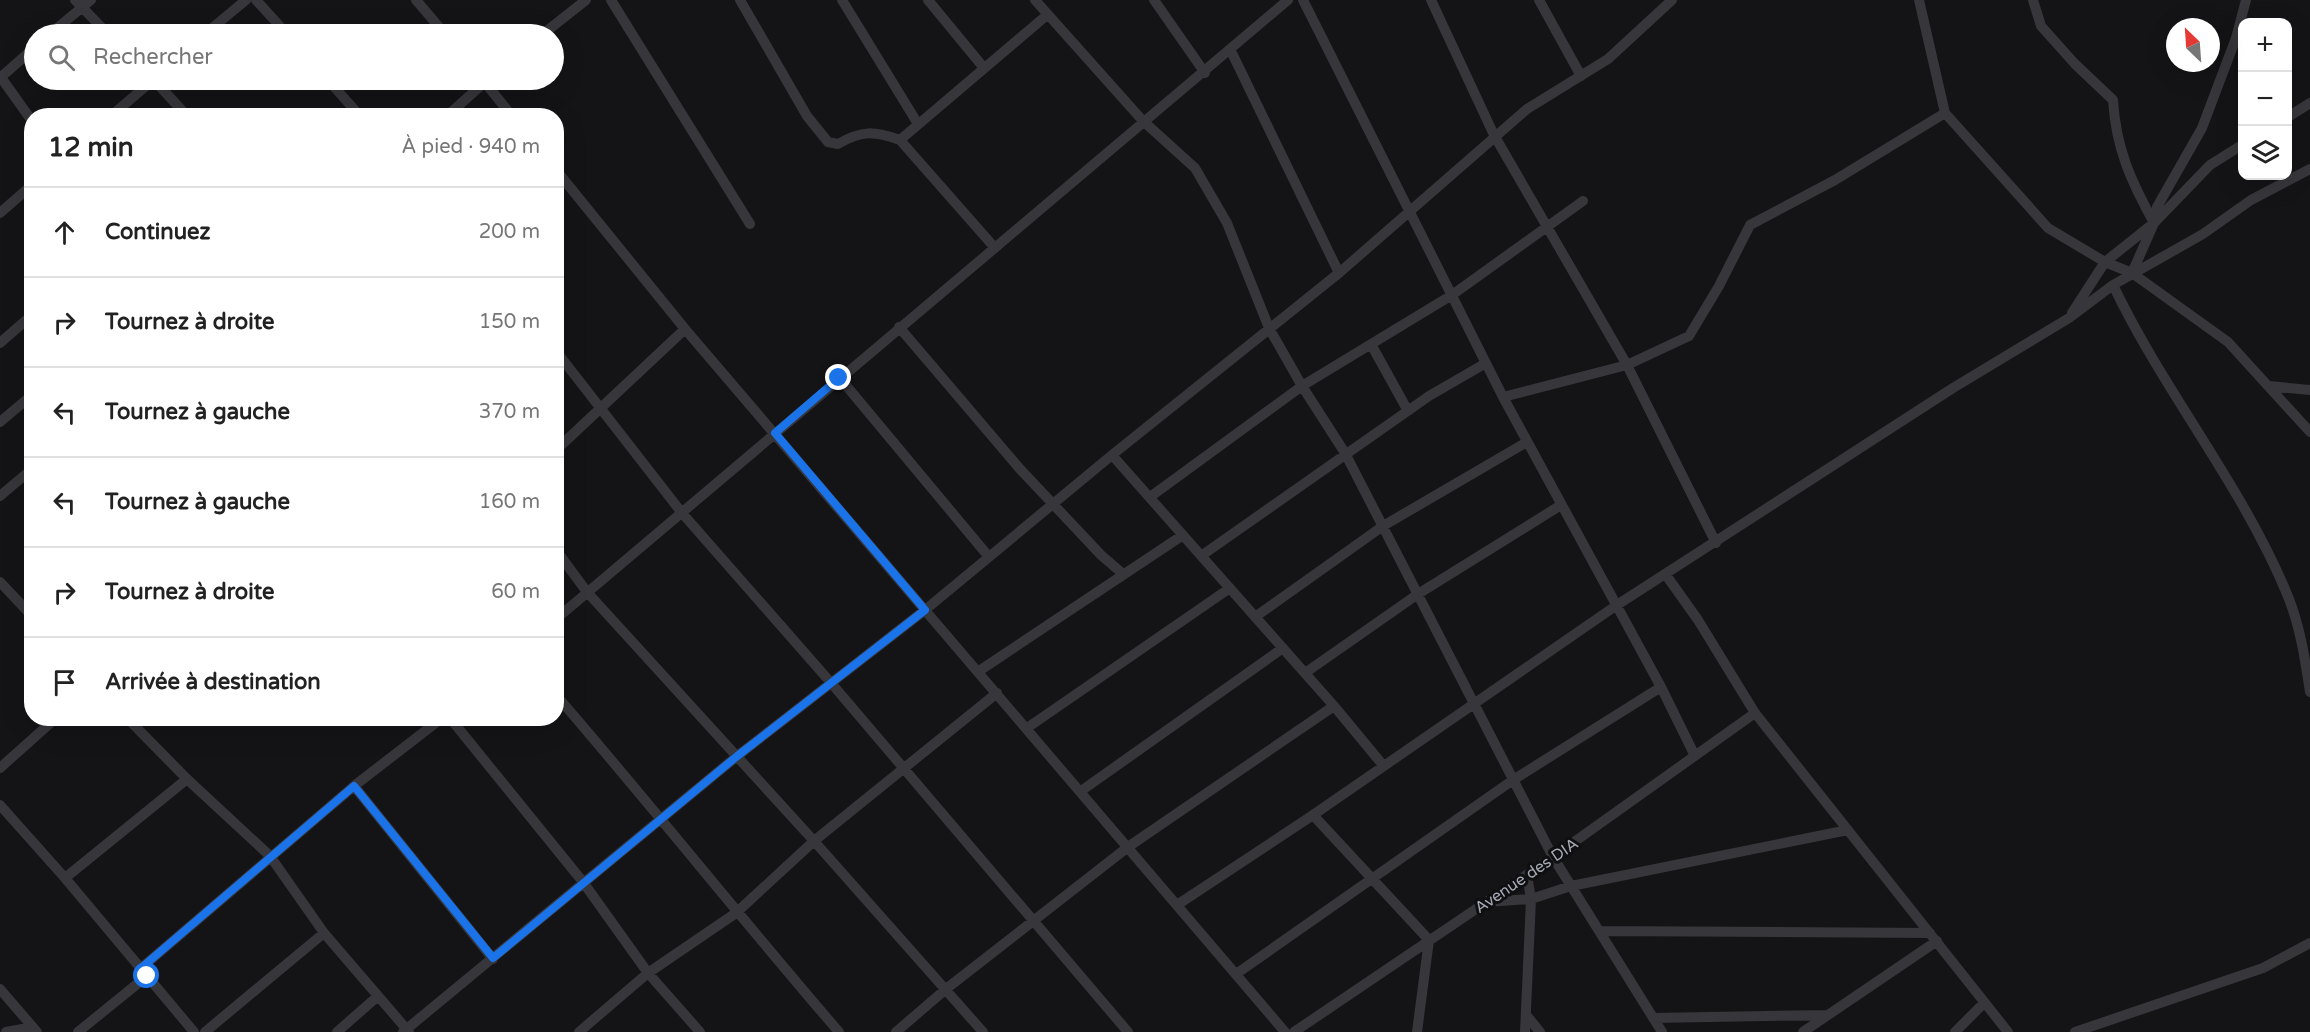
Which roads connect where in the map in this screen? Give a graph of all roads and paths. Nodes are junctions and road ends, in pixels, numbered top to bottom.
1 (91, 0) edge
2 (256, 0) edge
3 (416, 0) edge
4 (586, 0) edge
5 (611, 0) edge
6 (740, 0) edge
7 (842, 0) edge
8 (928, 0) edge
9 (1035, 0) edge
10 (1154, 0) edge
11 (1288, 0) edge
12 (1303, 0) edge
13 (1431, 0) edge
14 (1539, 0) edge
15 (1672, 0) edge
16 (1919, 0) edge
17 (2033, 0) edge
18 (2246, 0) edge
19 (238, 2) edge
20 (78, 4) edge
21 (1658, 5) edge
22 (1047, 15) junction
23 (59, 24) edge
24 (98, 24) edge
25 (215, 24) edge
26 (278, 24) edge
27 (436, 24) edge
28 (556, 24) edge
29 (1230, 49) junction
30 (24, 57) edge
31 (984, 68) junction
32 (1205, 73) junction
33 (1581, 76) junction
34 (0, 77) edge
35 (142, 90) edge
36 (163, 90) edge
37 (337, 90) edge
38 (474, 90) edge
39 (492, 90) edge
40 (2310, 103) edge
41 (121, 108) edge
42 (180, 108) edge
43 (353, 108) edge
44 (455, 108) edge
45 (506, 108) edge
46 (24, 110) edge
47 (1945, 113) junction
48 (2292, 114) edge
49 (1143, 122) junction
50 (918, 124) junction
51 (1494, 135) junction
52 (900, 140) junction
53 (2238, 148) edge
54 (2310, 169) edge
55 (564, 180) edge
56 (24, 192) edge
57 (1583, 201) dead end
58 (1411, 212) junction
59 (0, 213) edge
60 (2154, 223) junction
61 (750, 224) dead end
62 (1548, 226) junction
63 (995, 248) junction
64 (2105, 262) junction
65 (1339, 273) junction
66 (2132, 273) junction
67 (2113, 285) junction
68 (1452, 296) junction
69 (2068, 318) junction
70 (24, 322) edge
71 (899, 327) junction
72 (685, 328) junction
73 (1269, 328) junction
74 (0, 343) edge
75 (1372, 346) junction
76 (564, 361) edge
77 (1486, 363) junction
78 (1627, 365) junction
79 (839, 378) junction
80 (1302, 386) junction
81 (2269, 386) junction
82 (2310, 390) edge
83 (1503, 397) junction
84 (24, 402) edge
85 (603, 407) junction
86 (1408, 411) junction
87 (0, 422) edge
88 (2310, 432) edge
89 (775, 433) junction
90 (1527, 442) junction
91 (564, 443) edge
92 (1346, 453) junction
93 (1112, 454) junction
94 (24, 476) edge
95 (0, 496) edge
96 (1150, 497) junction
97 (1054, 504) junction
98 (1561, 506) junction
99 (682, 513) junction
100 (1383, 526) junction
101 (1183, 535) junction
102 (1716, 543) junction
103 (1201, 556) junction
104 (989, 557) junction
105 (564, 561) edge
106 (1123, 574) junction
107 (1666, 574) junction
108 (0, 582) edge
109 (1230, 588) junction
110 (587, 592) junction
111 (1418, 594) junction
112 (1617, 605) junction
113 (24, 608) edge
114 (925, 610) junction
115 (564, 612) edge
116 (1255, 617) junction
117 (1283, 648) junction
118 (979, 671) junction
119 (1305, 673) junction
120 (832, 684) junction
121 (1661, 687) junction
122 (2310, 692) edge
123 (997, 693) junction
124 (564, 704) edge
125 (1474, 704) junction
126 (1334, 706) junction
127 (1755, 713) junction
128 (47, 726) edge
129 (136, 726) edge
130 (432, 726) edge
131 (456, 726) edge
132 (1027, 728) junction
133 (1695, 756) junction
134 (736, 757) junction
135 (1382, 764) junction
136 (0, 768) edge
137 (905, 769) junction
138 (187, 779) junction
139 (1513, 780) junction
140 (354, 786) junction
141 (1080, 791) junction
142 (0, 805) edge
143 (1313, 815) junction
144 (663, 818) junction
145 (1848, 830) junction
146 (814, 841) junction
147 (1128, 847) junction
148 (270, 856) junction
149 (1553, 857) junction
150 (1527, 875) junction
151 (65, 878) junction
152 (1372, 878) junction
153 (583, 882) junction
154 (1571, 886) junction
155 (1531, 899) junction
156 (1486, 902) junction
157 (1177, 905) junction
158 (736, 913) junction
159 (1034, 922) junction
160 (1599, 931) junction
161 (324, 933) junction
162 (1934, 937) junction
163 (1429, 940) junction
164 (2310, 943) edge
165 (493, 958) junction
166 (144, 972) junction
167 (648, 973) junction
168 (1236, 974) junction
169 (946, 988) junction
170 (0, 989) edge
171 (378, 996) junction
172 (1984, 1003) junction
173 (1828, 1015) junction
174 (1527, 1016) junction
175 (1653, 1018) junction
176 (2006, 1028) edge
177 (35, 1030) edge
178 (1298, 1030) edge
179 (406, 1031) edge
180 (6, 1032) edge
181 (78, 1032) edge
182 (195, 1032) edge
183 (204, 1032) edge
184 (337, 1032) edge
185 (579, 1032) edge
186 (700, 1032) edge
187 (839, 1032) edge
188 (896, 1032) edge
189 (983, 1032) edge
190 (1128, 1032) edge
191 (1285, 1032) edge
192 (1417, 1032) edge
193 (1525, 1032) edge
194 (1540, 1032) edge
195 (1662, 1032) edge
196 (1803, 1032) edge
197 (1955, 1032) edge
198 (2018, 1032) edge
199 (2075, 1032) edge

1 - 20 street
2 - 26 street
3 - 27 street
4 - 28 street
5 - 61 street
6 - 52 street
7 - 50 street
8 - 31 street
9 - 22 street
10 - 32 street
11 - 29 street
12 - 58 street
13 - 51 street
14 - 33 street
15 - 21 street
16 - 47 street
17 - 60 street
18 - 60 street
19 - 25 street
20 - 23 street
20 - 24 street
21 - 33 street
22 - 31 street
22 - 49 street
29 - 32 street
29 - 65 street
30 - 34 street
31 - 50 street
32 - 49 street
33 - 51 street
34 - 46 street
35 - 41 street
36 - 42 street
37 - 43 street
38 - 44 street
39 - 45 street
40 - 48 street
47 - 64 street
47 - 78 street
49 - 63 street
49 - 73 street
50 - 52 street
51 - 58 street
51 - 62 street
52 - 63 street
53 - 60 street
54 - 66 street
55 - 72 street
56 - 59 street
57 - 62 street
58 - 65 street
58 - 68 street
60 - 64 street
60 - 66 street
62 - 68 street
62 - 78 street
63 - 71 street
64 - 66 street
64 - 69 street
65 - 73 street
66 - 67 street
66 - 81 street
67 - 69 street
67 - 122 street
68 - 75 street
68 - 77 street
69 - 102 street
70 - 74 street
71 - 79 street
71 - 97 street
72 - 85 street
72 - 89 street
73 - 80 street
73 - 93 street
75 - 80 street
75 - 86 street
76 - 85 street
77 - 83 street
77 - 86 street
78 - 83 street
78 - 102 street
79 - 89 street
79 - 104 street
80 - 92 street
80 - 96 street
81 - 82 street
81 - 88 street
83 - 90 street
84 - 87 street
85 - 91 street
85 - 99 street
86 - 92 street
89 - 99 street
89 - 114 street
90 - 98 street
90 - 100 street
92 - 100 street
92 - 103 street
93 - 96 street
93 - 97 street
94 - 95 street
96 - 101 street
97 - 104 street
97 - 106 street
98 - 111 street
98 - 112 street
99 - 110 street
99 - 120 street
100 - 111 street
100 - 116 street
101 - 103 street
101 - 106 street
102 - 107 street
103 - 109 street
104 - 114 street
105 - 110 street
106 - 118 street
107 - 112 street
107 - 127 street
108 - 113 street
109 - 116 street
109 - 132 street
110 - 115 street
110 - 134 street
111 - 119 street
111 - 125 street
112 - 121 street
112 - 125 street
114 - 118 street
114 - 120 street
116 - 117 street
117 - 119 street
117 - 141 street
118 - 123 street
119 - 126 street
120 - 134 street
120 - 137 street
121 - 133 street
121 - 139 street
123 - 132 street
123 - 137 street
124 - 144 street
125 - 135 street
125 - 139 street
126 - 135 street
126 - 147 street
127 - 133 street, Avenue des DIA
127 - 145 street
128 - 136 street
129 - 138 street
130 - 140 street
131 - 153 street
132 - 141 street
133 - 149 street, Avenue des DIA
134 - 144 street
134 - 146 street
135 - 143 street
137 - 146 street
137 - 159 street
138 - 148 street
138 - 151 street
139 - 149 street
139 - 152 street
140 - 148 street
140 - 165 street
141 - 147 street
142 - 151 street
143 - 152 street
143 - 157 street
144 - 153 street
144 - 158 street
145 - 154 street
145 - 162 street
146 - 158 street
146 - 169 street
147 - 157 street
147 - 159 street
148 - 161 street
148 - 166 street
149 - 150 street, Avenue des DIA
149 - 154 street
150 - 155 street
150 - 156 street, Avenue des DIA
151 - 166 street
152 - 163 street
152 - 168 street
153 - 165 street
153 - 167 street
154 - 155 street
154 - 160 street
155 - 156 street
155 - 174 street
156 - 163 street, Avenue des DIA
157 - 168 street
158 - 167 street
158 - 187 street
159 - 169 street
159 - 190 street
160 - 162 street
160 - 175 street
161 - 171 street
161 - 183 street
162 - 172 street
162 - 173 street
163 - 178 street, Avenue des DIA
163 - 192 street
164 - 199 street
165 - 179 street
166 - 181 street
166 - 182 street
167 - 185 street
167 - 186 street
168 - 191 street
169 - 188 street
169 - 189 street
170 - 177 street
171 - 179 street
171 - 184 street
172 - 176 street
172 - 197 street
173 - 175 street
173 - 196 street
174 - 193 street
174 - 194 street
175 - 195 street
176 - 198 street
177 - 180 street

